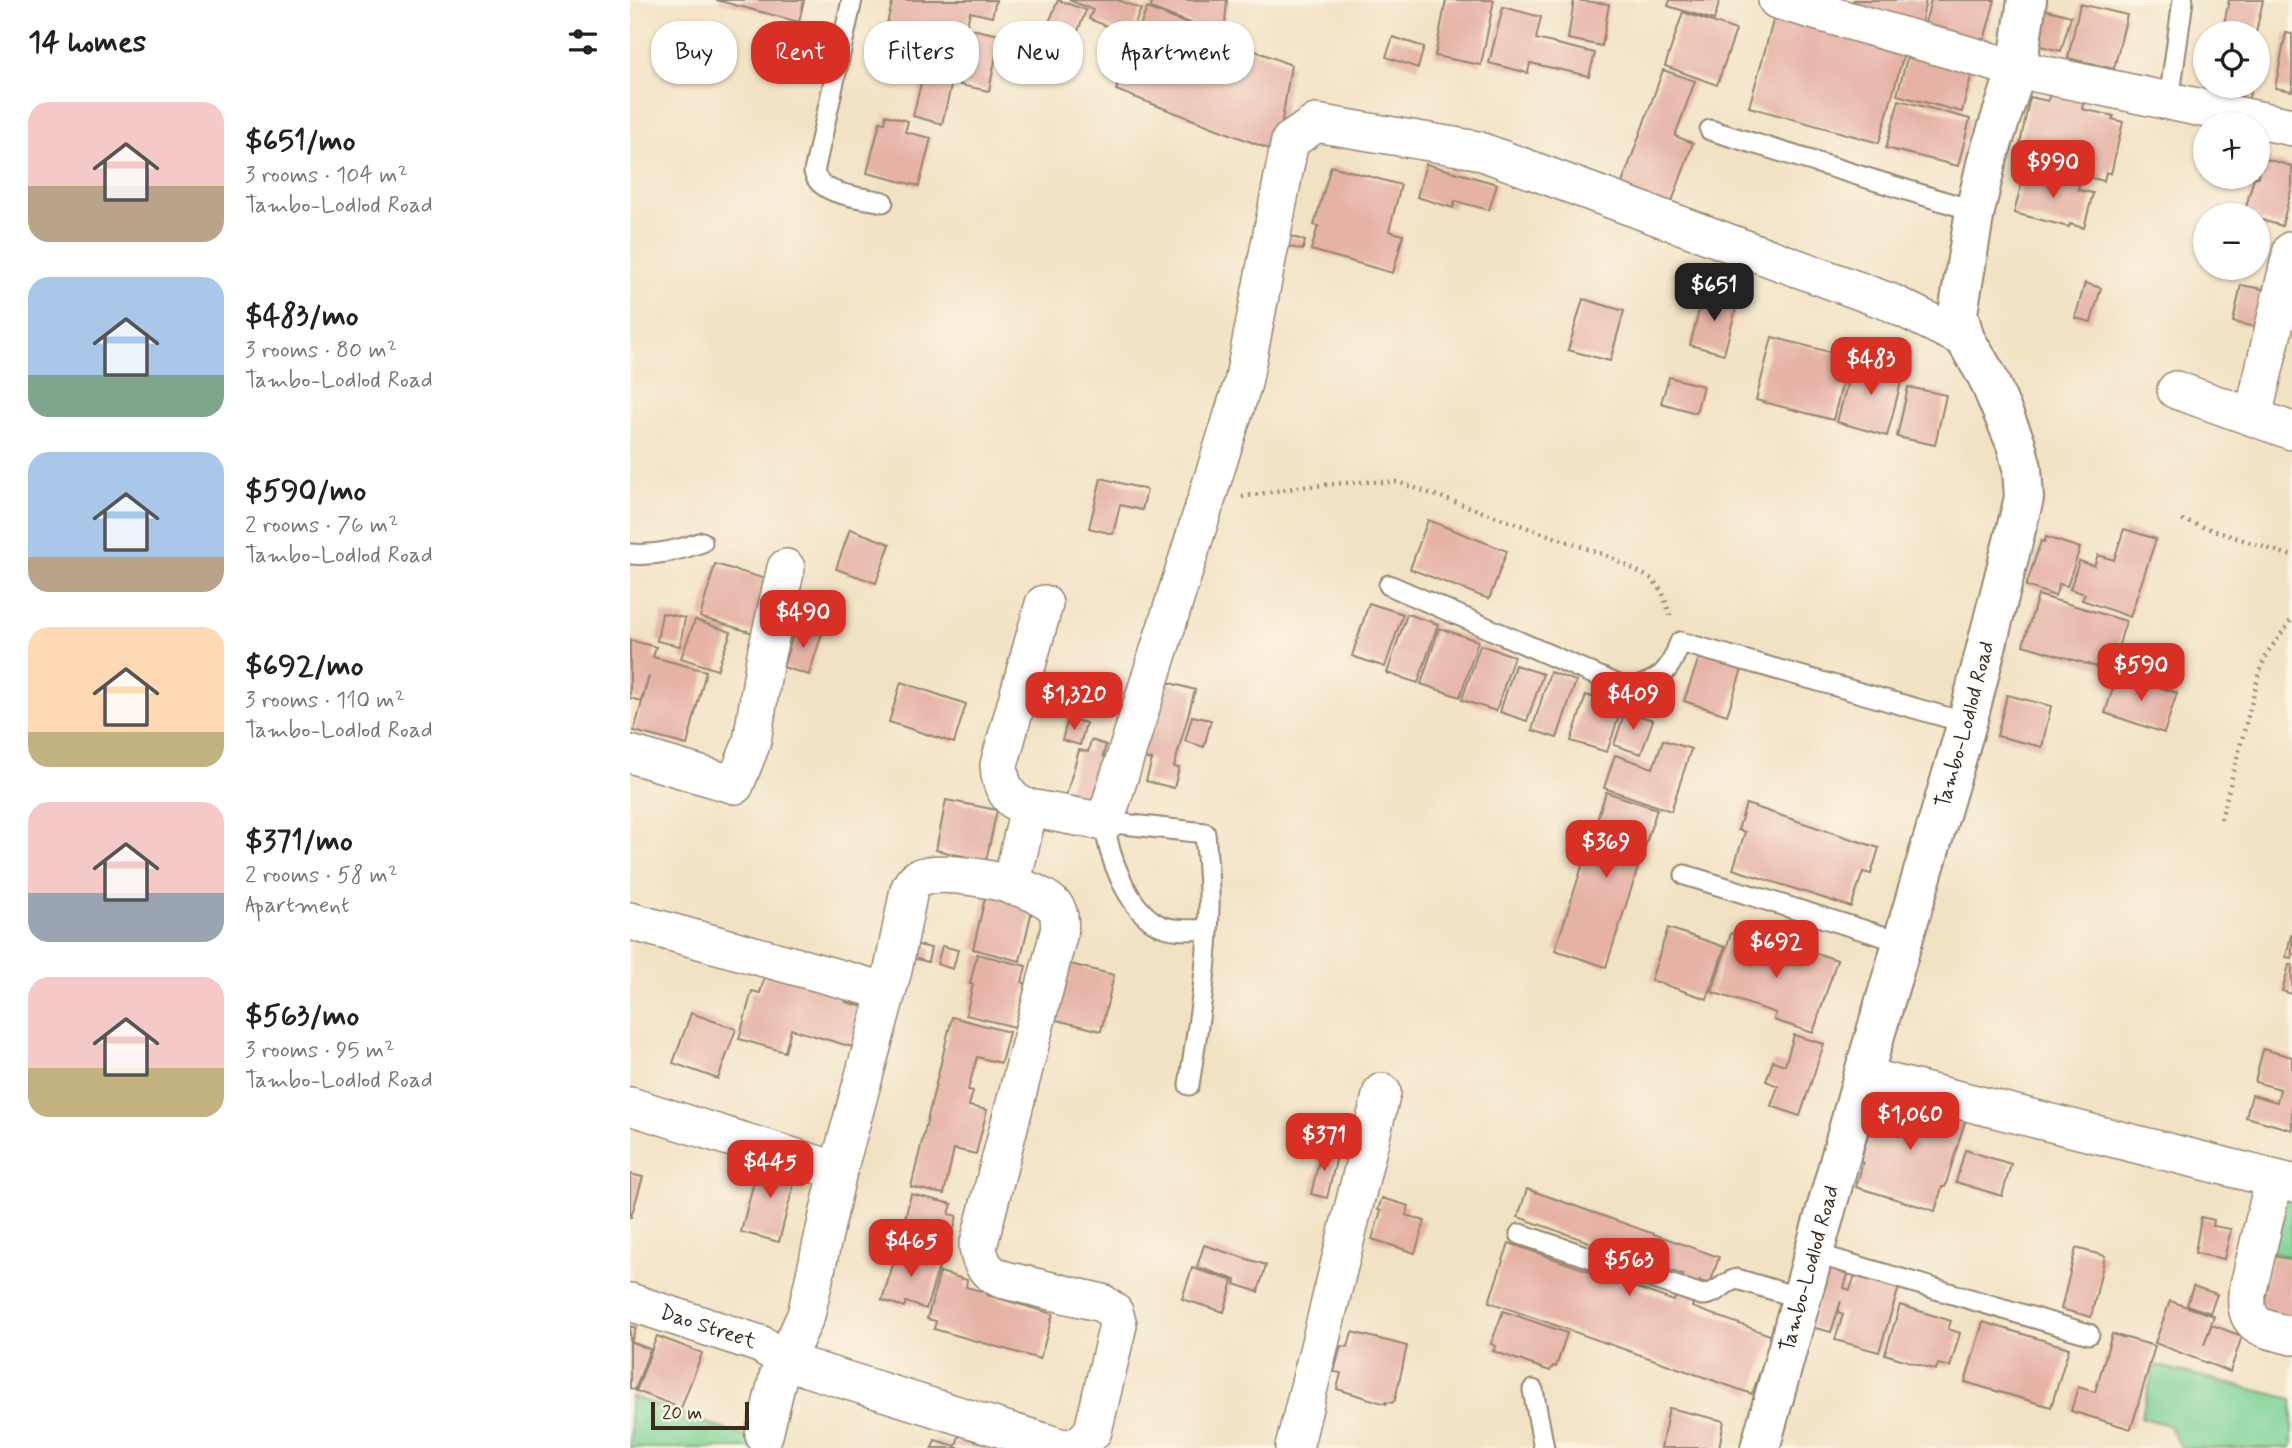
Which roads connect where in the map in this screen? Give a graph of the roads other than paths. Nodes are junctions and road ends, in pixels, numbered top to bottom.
1 (852, 0) edge
2 (1777, 0) edge
3 (2027, 0) edge
4 (2183, 0) edge
5 (2017, 69) junction
6 (2169, 101) junction
7 (2292, 127) edge
8 (1710, 130) dead end
9 (883, 202) dead end
10 (1975, 211) junction
11 (2292, 250) edge
12 (1965, 339) junction
13 (2176, 390) dead end
14 (2253, 417) junction
15 (2292, 431) edge
16 (702, 542) dead end
17 (633, 552) edge
18 (786, 568) dead end
19 (1389, 585) dead end
20 (1044, 604) dead end
21 (1967, 723) junction
22 (630, 754) edge
23 (1029, 808) junction
24 (1105, 822) junction
25 (1685, 875) dead end
26 (1011, 886) junction
27 (630, 921) edge
28 (1208, 930) junction
29 (1902, 942) junction
30 (885, 990) junction
31 (1863, 1076) junction
32 (1189, 1084) dead end
33 (1382, 1092) dead end
34 (630, 1106) edge
35 (838, 1171) junction
36 (2283, 1181) edge
37 (1520, 1234) dead end
38 (1813, 1253) junction
39 (1800, 1298) junction
40 (630, 1302) edge
41 (2089, 1334) dead end
42 (2292, 1336) edge
43 (785, 1359) junction
44 (1533, 1390) dead end
45 (764, 1436) dead end
46 (1066, 1448) edge
47 (1294, 1448) edge
48 (1544, 1448) edge
49 (1760, 1448) edge

1 - 9 lane
2 - 5 street
3 - 5 street, Tambo-Lodlod Road
4 - 6 lane
5 - 6 street
5 - 10 street, Tambo-Lodlod Road
6 - 7 street
8 - 10 lane
10 - 12 street, Tambo-Lodlod Road
11 - 14 street
12 - 21 street, Tambo-Lodlod Road
12 - 24 street
13 - 14 street
14 - 15 street
16 - 17 lane
18 - 22 street
19 - 21 lane
20 - 23 street
21 - 29 street, Tambo-Lodlod Road
23 - 24 street
23 - 26 street
24 - 28 lane
24 - 28 lane
25 - 29 lane
26 - 30 street
26 - 46 street
27 - 30 street
28 - 32 lane
29 - 31 street, Tambo-Lodlod Road
30 - 35 street
31 - 36 street
31 - 38 street, Tambo-Lodlod Road
33 - 47 street
34 - 35 street
35 - 43 street
36 - 42 street
37 - 39 lane
38 - 39 street, Tambo-Lodlod Road
38 - 41 lane
39 - 49 street, Tambo-Lodlod Road
40 - 43 street, Dao Street
43 - 45 street
43 - 46 street, Dao Street
44 - 48 lane

